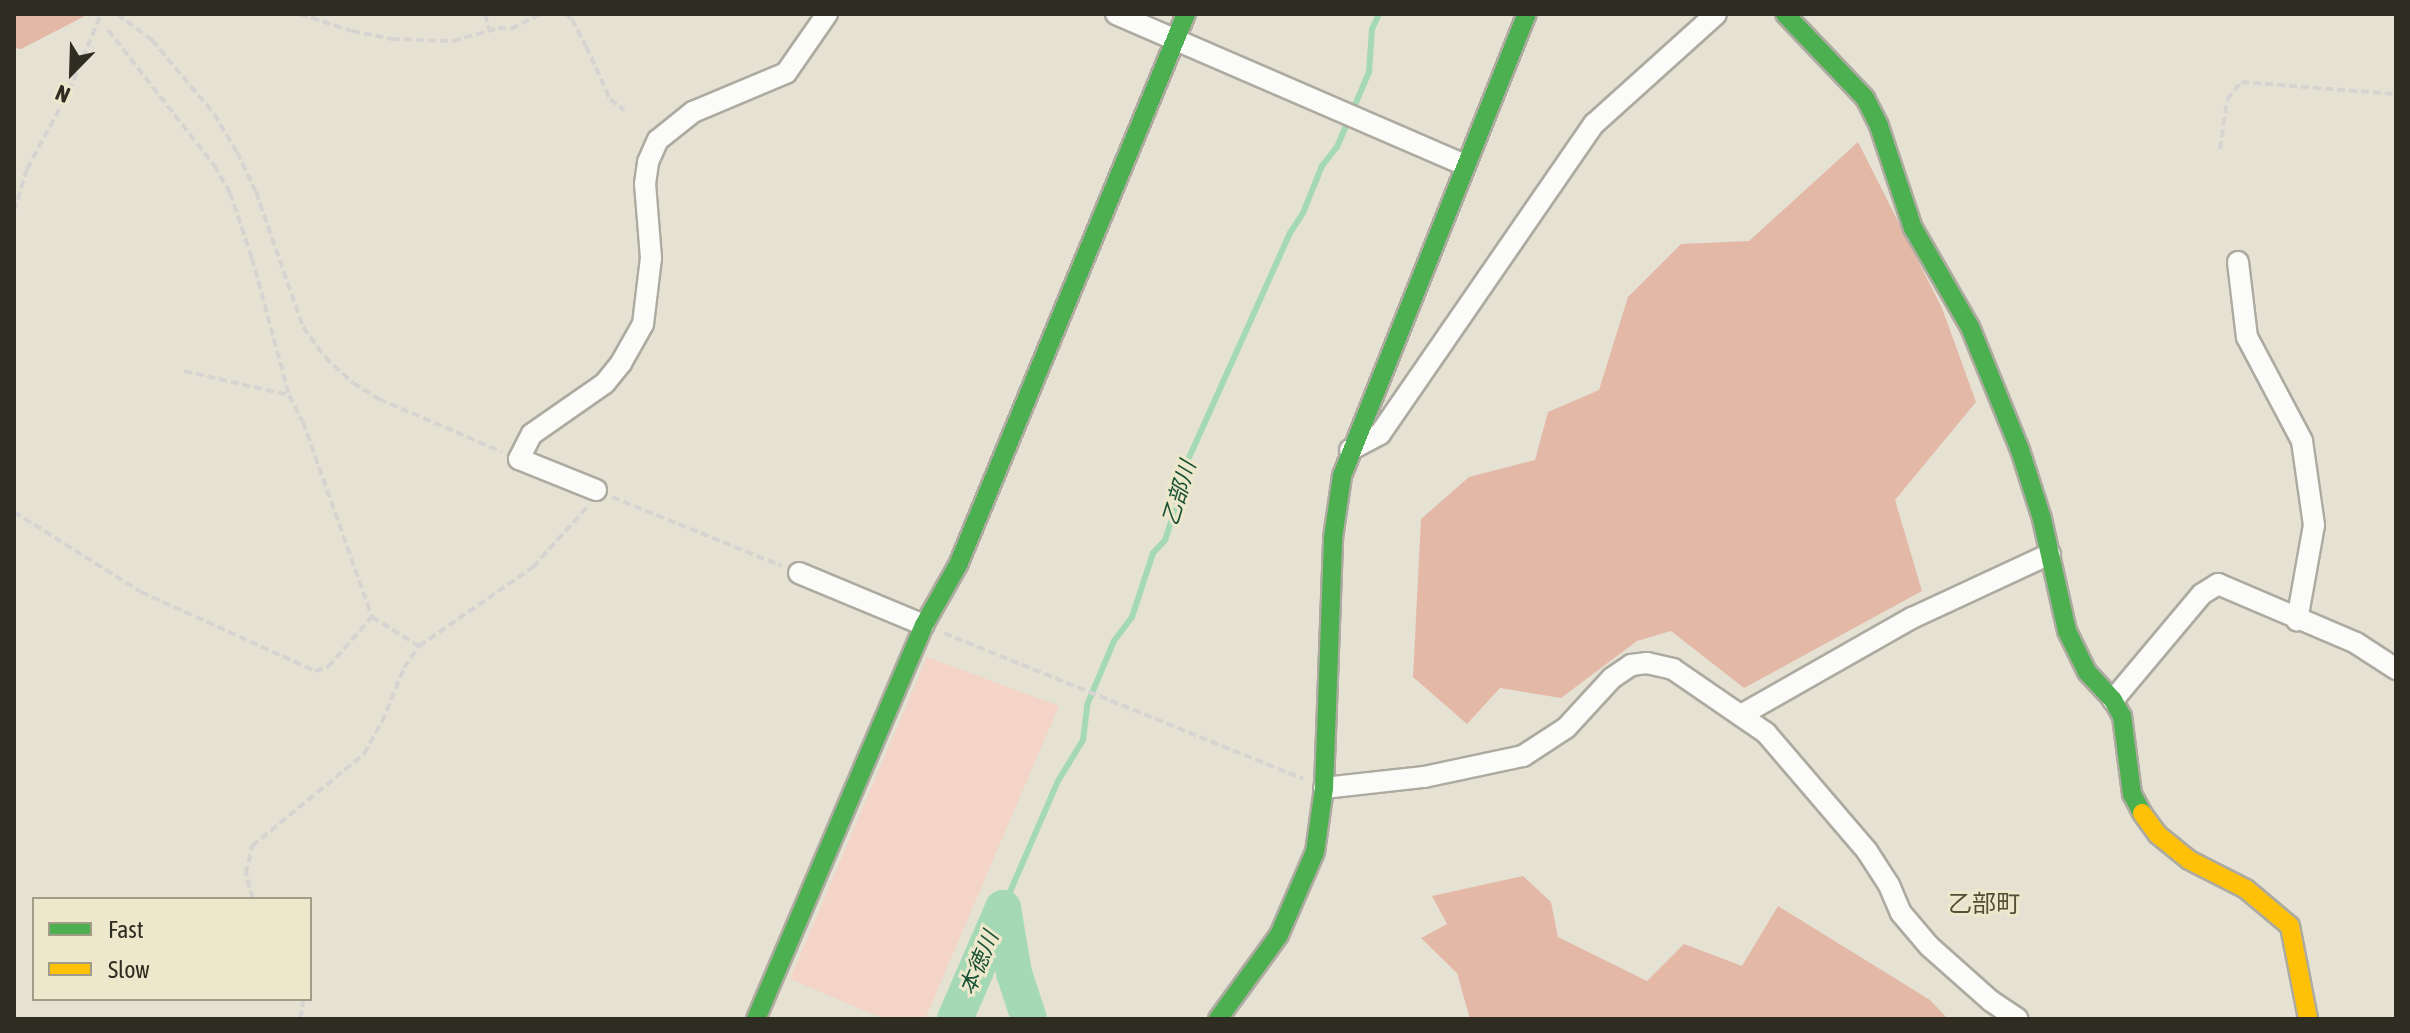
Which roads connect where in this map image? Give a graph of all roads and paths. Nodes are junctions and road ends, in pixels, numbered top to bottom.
1 (101, 14) edge
2 (300, 14) edge
3 (485, 14) edge
4 (541, 14) edge
5 (564, 14) edge
6 (827, 14) edge
7 (1116, 14) edge
8 (1186, 14) edge
9 (1527, 14) edge
10 (1716, 14) edge
11 (1785, 14) edge
12 (121, 15) edge
13 (108, 30) dead end
14 (490, 31) junction
15 (1175, 39) junction
16 (2396, 94) edge
17 (624, 110) dead end
18 (2220, 149) dead end
19 (1465, 165) junction
20 (14, 211) edge
21 (2238, 262) dead end
22 (184, 371) dead end
23 (289, 395) junction
24 (1350, 450) junction
25 (519, 459) junction
26 (596, 490) junction
27 (14, 512) edge
28 (2050, 554) junction
29 (799, 573) joint
30 (372, 617) junction
31 (2297, 620) junction
32 (924, 625) junction
33 (419, 646) junction
34 (2396, 669) edge
35 (2113, 700) junction
36 (1741, 715) junction
37 (1324, 788) junction
38 (252, 897) edge
39 (756, 1019) edge
40 (1218, 1019) edge
41 (2018, 1019) edge
42 (2308, 1019) edge

1 - 20 path
2 - 14 path
3 - 14 path
4 - 14 path
5 - 17 path
6 - 25 street
7 - 15 street
8 - 15 street
9 - 19 street
10 - 24 street
11 - 28 street
12 - 25 path
13 - 23 path
15 - 19 street
15 - 32 street
16 - 18 path
19 - 24 street
21 - 31 street
22 - 23 path
23 - 30 path
24 - 37 street
25 - 26 street
26 - 29 path
26 - 33 path
27 - 30 path
28 - 35 street
28 - 36 street
29 - 32 street
30 - 33 path
31 - 34 street
31 - 35 street
32 - 37 path
32 - 39 street
33 - 38 path
35 - 42 street
36 - 37 street
36 - 41 street
37 - 40 street

